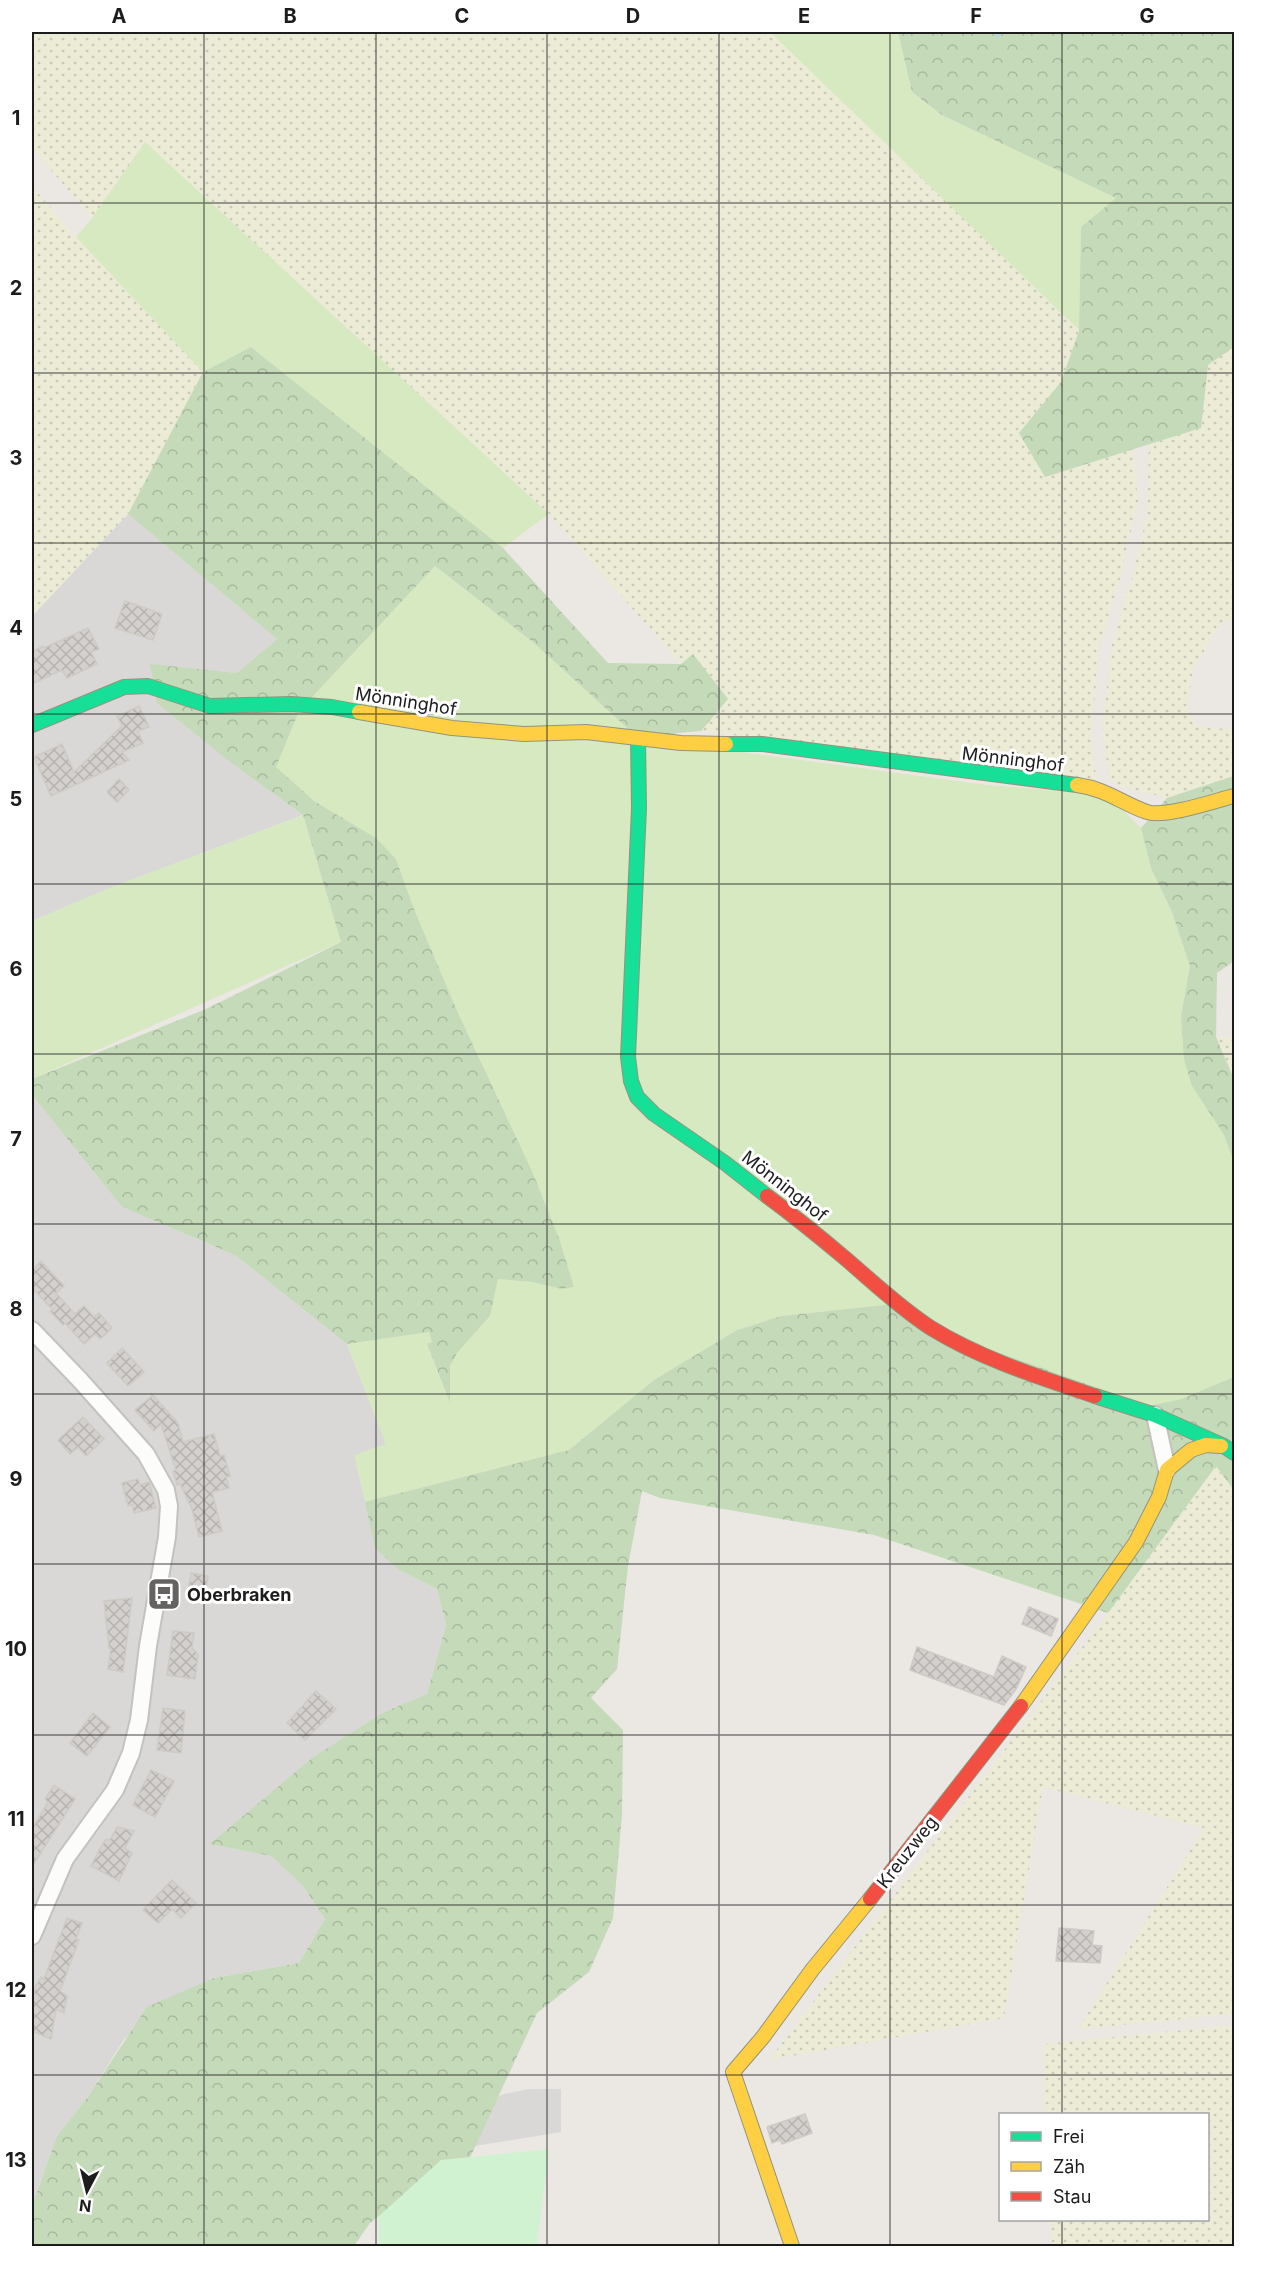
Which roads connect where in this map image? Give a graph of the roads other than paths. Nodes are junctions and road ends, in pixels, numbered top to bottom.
1 (32, 725) edge
2 (638, 738) junction
3 (1234, 796) edge
4 (32, 1330) edge
5 (1155, 1415) junction
6 (1229, 1450) edge
7 (1167, 1470) junction
8 (32, 1936) edge
9 (792, 2247) edge

1 - 2 street, Mönninghof
2 - 3 street, Mönninghof
2 - 5 street, Mönninghof
4 - 8 street
5 - 6 street, Mönninghof
5 - 7 street, Kreuzweg
6 - 7 street
7 - 9 street, Kreuzweg

